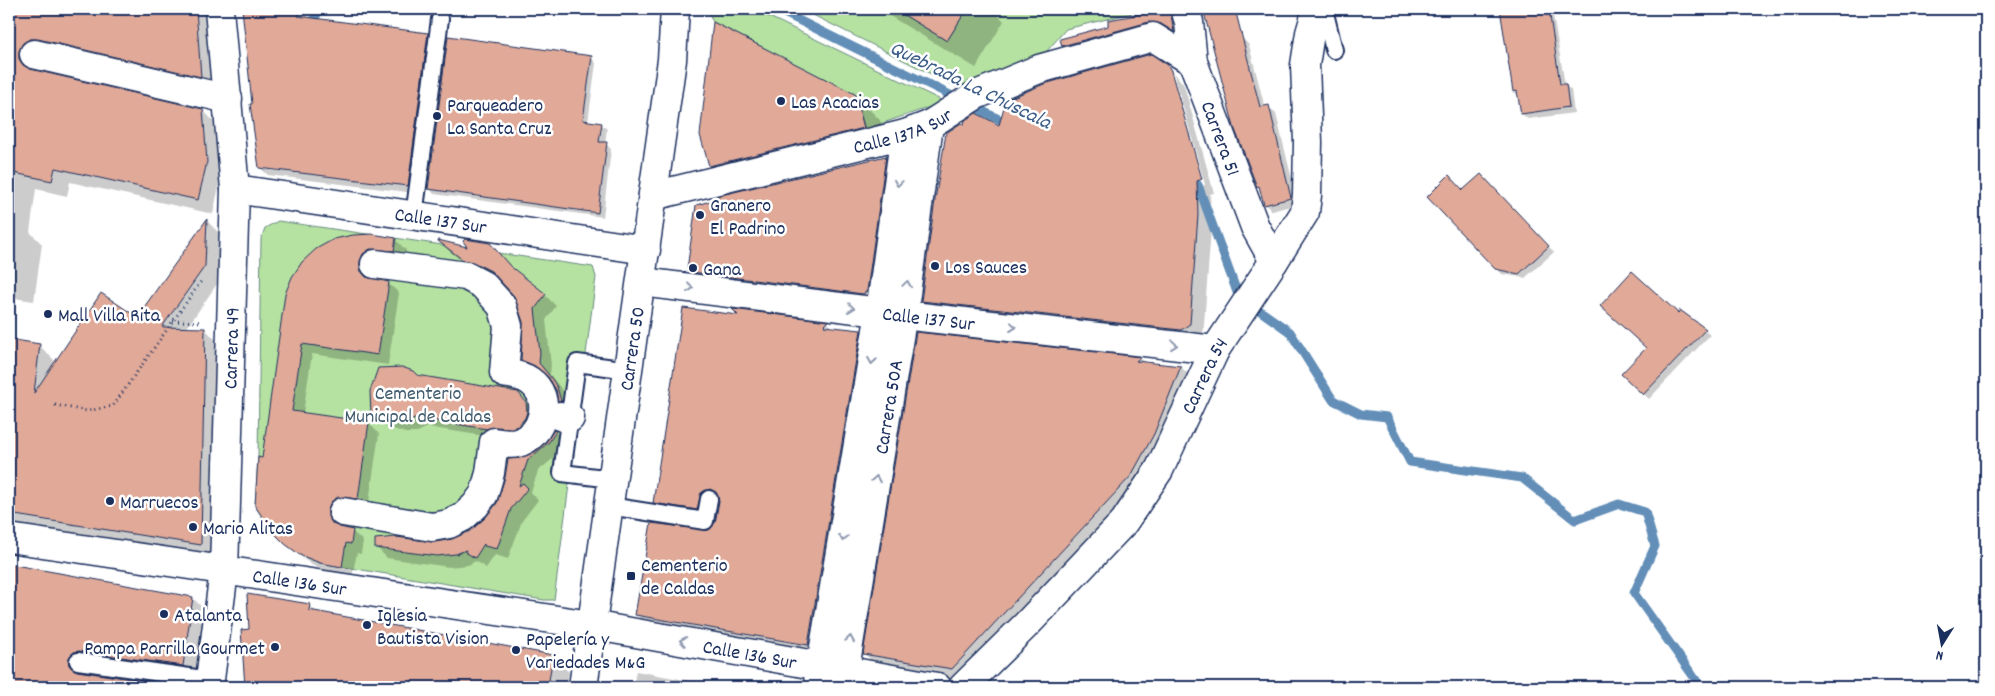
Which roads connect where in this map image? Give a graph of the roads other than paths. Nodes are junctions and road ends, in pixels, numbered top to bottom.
1 (219, 9) edge
2 (674, 9) edge
3 (1185, 9) edge
4 (1317, 9) edge
5 (1324, 9) edge
6 (440, 19) dead end
7 (1334, 50) dead end
8 (34, 54) dead end
9 (1192, 62) junction
10 (228, 99) junction
11 (917, 130) junction
12 (235, 189) junction
13 (653, 196) junction
14 (414, 216) junction
15 (646, 250) junction
16 (1274, 262) junction
17 (375, 264) dead end
18 (642, 282) junction
19 (892, 313) junction
20 (1215, 350) junction
21 (629, 370) junction
22 (556, 416) junction
23 (613, 479) junction
24 (709, 498) dead end
25 (609, 506) junction
26 (342, 512) dead end
27 (9, 538) edge
28 (224, 571) junction
29 (592, 624) junction
30 (78, 661) dead end
31 (834, 679) edge
32 (210, 684) edge
33 (583, 687) edge
34 (938, 687) edge
35 (963, 687) edge

1 - 10 street, Carrera 49
2 - 13 street, Carrera 50
3 - 9 street, Carrera 51
4 - 16 street, Carrera 54
5 - 7 lane
6 - 14 lane
8 - 10 street
9 - 11 street, Calle 137A Sur
9 - 16 street, Carrera 51
10 - 12 street, Carrera 49
11 - 13 street, Calle 137A Sur
11 - 19 street, Carrera 50A
12 - 14 street, Calle 137 Sur
12 - 28 street, Carrera 49
13 - 15 street, Carrera 50
14 - 15 street, Calle 137 Sur
15 - 18 street, Carrera 50
16 - 20 street, Carrera 54
17 - 22 street
18 -> 19 street, Calle 137 Sur
18 - 21 street, Carrera 50
19 -> 20 street, Calle 137 Sur
19 - 31 street, Carrera 50A
20 - 35 street, Carrera 54
21 - 22 lane
21 - 23 street, Carrera 50
22 - 23 lane
22 - 26 street
23 - 25 street, Carrera 50
24 - 25 lane
25 - 29 street, Carrera 50
27 - 28 street, Calle 136 Sur
28 - 29 street, Calle 136 Sur
28 - 32 street, Carrera 49
29 - 31 street, Calle 136 Sur
29 - 33 street, Carrera 50
30 - 32 lane
31 - 34 street, Calle 136 Sur

